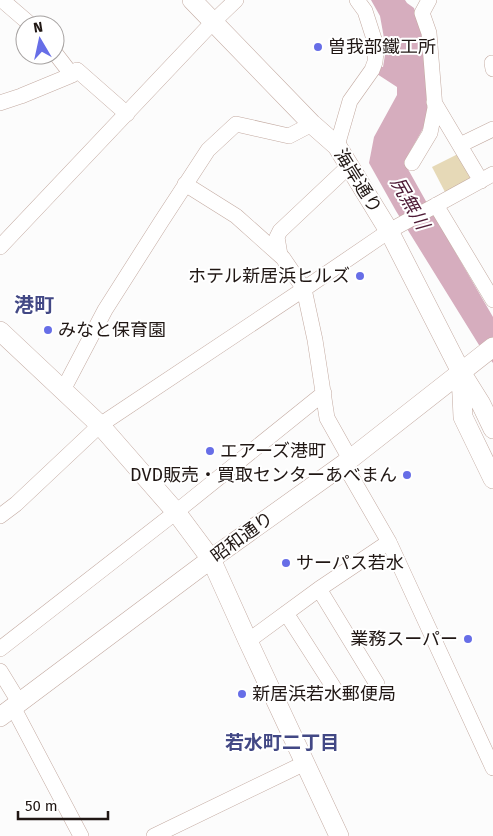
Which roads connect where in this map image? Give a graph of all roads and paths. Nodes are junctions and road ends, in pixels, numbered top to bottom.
1 (2, 0) edge
2 (192, 0) edge
3 (236, 0) edge
4 (357, 0) edge
5 (429, 0) edge
6 (19, 15) edge
7 (213, 22) junction
8 (64, 65) edge
9 (72, 75) junction
10 (434, 102) junction
11 (0, 103) edge
12 (127, 114) junction
13 (312, 124) junction
14 (493, 129) edge
15 (460, 145) junction
16 (337, 146) junction
17 (412, 163) dead end
18 (349, 166) junction
19 (487, 178) edge
20 (185, 184) junction
21 (434, 206) junction
22 (396, 227) junction
23 (0, 247) edge
24 (280, 255) junction
25 (304, 289) junction
26 (493, 300) edge
27 (0, 331) edge
28 (488, 351) edge
29 (461, 372) junction
30 (63, 390) junction
31 (324, 393) junction
32 (100, 424) junction
33 (493, 429) edge
34 (347, 461) junction
35 (493, 479) edge
36 (176, 512) junction
37 (0, 516) edge
38 (389, 542) junction
39 (212, 559) junction
40 (319, 589) junction
41 (286, 613) junction
42 (248, 640) junction
43 (0, 649) edge
44 (0, 671) edge
45 (377, 684) dead end
46 (336, 691) dead end
47 (11, 709) edge
48 (305, 763) junction
49 (493, 768) edge
50 (81, 836) edge
51 (154, 836) edge
52 (339, 836) edge

1 - 6 street
2 - 7 street, 海岸通り
3 - 7 street
4 - 16 street
5 - 10 street
7 - 12 street
7 - 13 street, 海岸通り
8 - 9 street
9 - 11 street
9 - 12 street
10 - 15 street
10 - 17 street
12 - 23 street
13 - 16 street, 海岸通り
13 - 20 street
14 - 15 street
15 - 19 street
16 - 18 street, 海岸通り
18 - 22 street, 海岸通り
18 - 24 street
19 - 21 street
20 - 24 street
20 - 30 street
21 - 22 street
21 - 26 street
22 - 25 street
22 - 29 street, 海岸通り
24 - 25 street
25 - 31 street
25 - 32 street
27 - 30 street
28 - 29 street, 昭和通り
29 - 33 street, 海岸通り
29 - 34 street, 昭和通り
29 - 35 street
30 - 32 street
31 - 34 street
31 - 36 street
32 - 36 street
32 - 37 street
34 - 38 street
34 - 39 street, 昭和通り
36 - 39 street
36 - 43 street
38 - 40 street
38 - 49 street
39 - 42 street
39 - 47 street, 昭和通り
40 - 41 street
40 - 45 street
41 - 42 street
41 - 46 street
42 - 48 street
44 - 47 street
47 - 50 street
48 - 51 street
48 - 52 street

